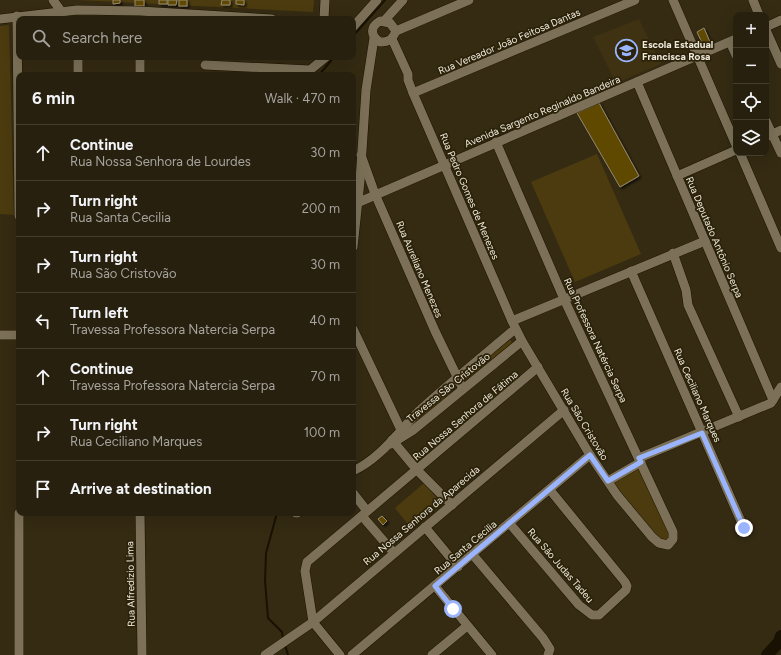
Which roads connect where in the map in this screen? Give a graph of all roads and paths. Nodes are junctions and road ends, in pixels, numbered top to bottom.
1 (54, 0) edge
2 (325, 0) edge
3 (402, 0) edge
4 (469, 0) edge
5 (673, 0) edge
6 (752, 0) edge
7 (629, 1) edge
8 (376, 10) edge
9 (61, 11) junction
10 (758, 12) edge
11 (77, 15) edge
12 (140, 15) edge
13 (16, 16) edge
14 (17, 16) edge
15 (173, 16) edge
16 (324, 16) edge
17 (0, 19) edge
18 (781, 20) edge
19 (769, 26) edge
20 (361, 29) edge
21 (392, 37) junction
22 (769, 37) edge
23 (733, 40) edge
24 (697, 56) junction
25 (17, 60) edge
26 (78, 60) edge
27 (140, 60) edge
28 (322, 60) edge
29 (233, 62) edge
30 (781, 64) edge
31 (205, 65) dead end
32 (18, 72) edge
33 (78, 72) edge
34 (140, 72) edge
35 (637, 82) junction
36 (413, 93) junction
37 (773, 134) edge
38 (733, 138) edge
39 (496, 142) junction
40 (733, 151) edge
41 (781, 153) edge
42 (361, 155) junction
43 (741, 156) edge
44 (444, 165) junction
45 (677, 176) junction
46 (376, 194) junction
47 (357, 203) junction
48 (356, 214) edge
49 (705, 241) junction
50 (781, 248) edge
51 (673, 253) junction
52 (631, 271) junction
53 (564, 299) junction
54 (513, 325) junction
55 (0, 335) edge
56 (16, 335) edge
57 (356, 335) edge
58 (522, 341) junction
59 (538, 368) junction
60 (456, 377) junction
61 (781, 387) edge
62 (463, 389) junction
63 (773, 400) junction
64 (564, 410) junction
65 (739, 417) junction
66 (402, 433) junction
67 (702, 433) junction
68 (391, 444) junction
69 (590, 455) junction
70 (640, 460) junction
71 (356, 470) edge
72 (417, 470) junction
73 (608, 481) junction
74 (550, 490) junction
75 (356, 498) edge
76 (452, 504) junction
77 (364, 513) junction
78 (19, 516) edge
79 (140, 516) edge
80 (510, 524) junction
81 (425, 527) junction
82 (744, 528) dead end
83 (667, 545) joint
84 (394, 553) junction
85 (473, 555) junction
86 (458, 567) junction
87 (435, 586) junction
88 (313, 622) junction
89 (467, 626) junction
90 (19, 655) edge
91 (142, 655) edge
92 (265, 655) edge
93 (340, 655) edge
94 (352, 655) edge
95 (432, 655) edge
96 (492, 655) edge
97 (548, 655) edge

1 - 9 street
2 - 16 street
3 - 8 street
4 - 21 street
5 - 24 street
6 - 10 street
7 - 36 street, Rua Vereador João Feitosa Dantas
8 - 20 street
8 - 20 street
8 - 21 street
9 - 11 street
9 - 14 street
11 - 12 street
12 - 15 street
13 - 17 street
18 - 19 street
20 - 21 street
20 - 42 street
21 - 36 street, Rua Pedro Gomes de Menezes
22 - 30 street
23 - 24 street, Avenida Sargento Reginaldo Bandeira
24 - 35 street, Avenida Sargento Reginaldo Bandeira
24 - 38 street
25 - 32 street
26 - 33 street
27 - 34 street
28 - 29 street
29 - 31 street
35 - 39 street, Avenida Sargento Reginaldo Bandeira
35 - 45 street, Rua Deputado Antônio Serpa
36 - 44 street, Rua Pedro Gomes de Menezes
37 - 41 street
39 - 44 street, Avenida Sargento Reginaldo Bandeira
39 - 53 street, Rua Professora Natércia Serpa
40 - 45 street
42 - 46 street, Rua Aureliano Menezes
42 - 47 street
43 - 50 street
44 - 46 street, Avenida Sargento Reginaldo Bandeira
44 - 54 street, Rua Pedro Gomes de Menezes
45 - 49 street, Rua Deputado Antônio Serpa
46 - 47 street, Avenida Sargento Reginaldo Bandeira
46 - 60 street, Rua Aureliano Menezes
47 - 48 street
49 - 51 street
49 - 63 street, Rua Deputado Antônio Serpa
51 - 52 street
51 - 65 street
52 - 53 street
52 - 67 street, Rua Ceciliano Marques
53 - 54 street
53 - 70 street, Rua Professora Natércia Serpa
54 - 58 street, Rua São Cristovão
54 - 60 street
55 - 56 street
57 - 66 street
58 - 59 street, Rua São Cristovão
58 - 62 street, Travessa São Cristovão
59 - 64 street, Rua São Cristovão
59 - 72 street, Rua Nossa Senhora de Fátima
60 - 62 street, Rua Aureliano Menezes
60 - 66 street
61 - 63 street
62 - 66 street, Travessa São Cristovão
63 - 65 street
64 - 69 street, Rua São Cristovão
64 - 76 street, Rua Nossa Senhora da Aparecida
65 - 67 street
66 - 68 street, Travessa São Cristovão
67 - 70 street
67 - 82 street, Rua Ceciliano Marques
68 - 71 street, Travessa São Cristovão
68 - 72 street, Rua Nossa Senhora de Fátima
69 - 73 street, Rua São Cristovão
69 - 74 street, Rua Santa Cecilia
70 - 73 street
70 - 83 street, Rua Professora Natércia Serpa
72 - 76 street
72 - 77 street
73 - 83 street, Rua São Cristovão
74 - 80 street, Rua Santa Cecilia
74 - 80 street, Rua São Judas Tadeu
75 - 77 street
76 - 81 street, Rua Nossa Senhora da Aparecida
77 - 84 street
77 - 88 street
78 - 90 street
79 - 91 street, Rua Alfredízio Lima
80 - 85 street, Rua Santa Cecilia
81 - 84 street, Rua Nossa Senhora da Aparecida
81 - 86 street
84 - 88 street, Rua Nossa Senhora da Aparecida
85 - 86 street, Rua Santa Cecilia
85 - 97 street
86 - 87 street, Rua Santa Cecilia
87 - 89 street
87 - 94 street, Rua Santa Cecilia
88 - 92 street, Rua Nossa Senhora da Aparecida
88 - 93 street
89 - 95 street
89 - 96 street

